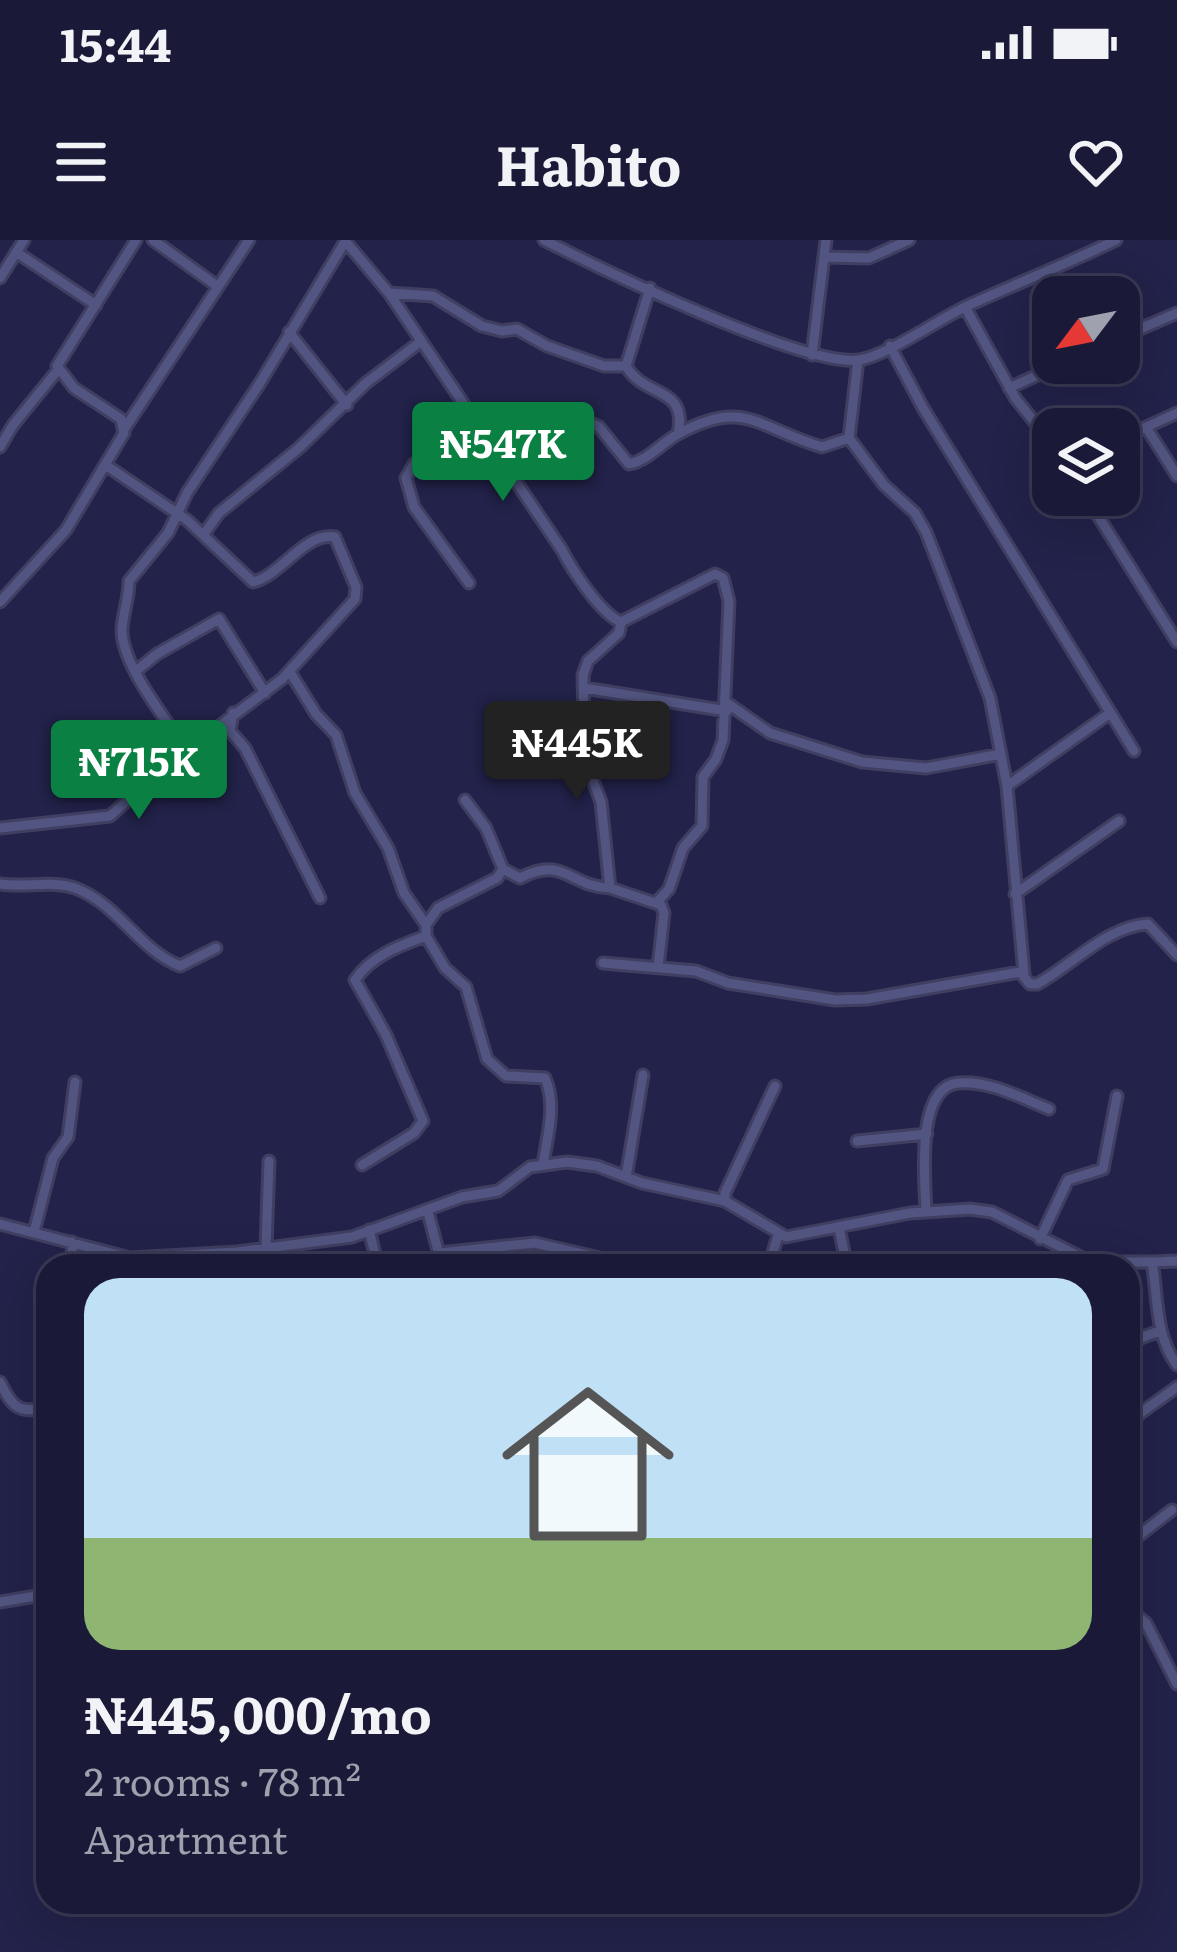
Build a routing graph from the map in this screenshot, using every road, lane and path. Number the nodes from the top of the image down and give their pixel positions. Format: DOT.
graph roads {
  1 [pos="24,240"];
  2 [pos="136,240"];
  3 [pos="153,240"];
  4 [pos="249,240"];
  5 [pos="544,240"];
  6 [pos="826,240"];
  7 [pos="909,240"];
  8 [pos="1116,240"];
  9 [pos="346,241"];
  10 [pos="16,252"];
  11 [pos="824,257"];
  12 [pos="0,278"];
  13 [pos="217,286"];
  14 [pos="650,288"];
  15 [pos="389,293"];
  16 [pos="96,305"];
  17 [pos="965,307"];
  18 [pos="1177,313"];
  19 [pos="1140,329"];
  20 [pos="289,332"];
  21 [pos="420,342"];
  22 [pos="890,346"];
  23 [pos="812,355"];
  24 [pos="858,360"];
  25 [pos="626,366"];
  26 [pos="58,371"];
  27 [pos="1032,378"];
  28 [pos="1009,388"];
  29 [pos="346,405"];
  30 [pos="1177,413"];
  31 [pos="1032,418"];
  32 [pos="471,420"];
  33 [pos="1146,427"];
  34 [pos="125,428"];
  35 [pos="1140,430"];
  36 [pos="678,434"];
  37 [pos="849,438"];
  38 [pos="0,447"];
  39 [pos="502,463"];
  40 [pos="107,466"];
  41 [pos="1177,476"];
  42 [pos="179,514"];
  43 [pos="1098,516"];
  44 [pos="204,534"];
  45 [pos="469,583"];
  46 [pos="0,602"];
  47 [pos="621,622"];
  48 [pos="1177,642"];
  49 [pos="136,671"];
  50 [pos="290,672"];
  51 [pos="584,688"];
  52 [pos="265,693"];
  53 [pos="727,707"];
  54 [pos="233,713"];
  55 [pos="1110,713"];
  56 [pos="186,750"];
  57 [pos="1134,751"];
  58 [pos="1001,754"];
  59 [pos="1007,786"];
  60 [pos="465,800"];
  61 [pos="1118,821"];
  62 [pos="0,827"];
  63 [pos="503,869"];
  64 [pos="0,884"];
  65 [pos="610,888"];
  66 [pos="1015,894"];
  67 [pos="320,898"];
  68 [pos="657,902"];
  69 [pos="426,930"];
  70 [pos="216,948"];
  71 [pos="1177,956"];
  72 [pos="603,963"];
  73 [pos="658,967"];
  74 [pos="1024,974"];
  75 [pos="644,1075"];
  76 [pos="75,1082"];
  77 [pos="775,1086"];
  78 [pos="1117,1096"];
  79 [pos="1049,1109"];
  80 [pos="926,1133"];
  81 [pos="857,1141"];
  82 [pos="269,1161"];
  83 [pos="362,1165"];
  84 [pos="543,1165"];
  85 [pos="626,1177"];
  86 [pos="725,1201"];
  87 [pos="926,1211"];
  88 [pos="428,1212"];
  89 [pos="0,1224"];
  90 [pos="839,1228"];
  91 [pos="369,1230"];
  92 [pos="34,1232"];
  93 [pos="778,1235"];
  94 [pos="1040,1239"];
  95 [pos="72,1242"];
  96 [pos="266,1247"];
  97 [pos="439,1253"];
  98 [pos="72,1254"];
  99 [pos="116,1254"];
  100 [pos="207,1254"];
  101 [pos="267,1254"];
  102 [pos="375,1254"];
  103 [pos="583,1254"];
  104 [pos="772,1254"];
  105 [pos="844,1254"];
  106 [pos="1068,1254"];
  107 [pos="1177,1261"];
  108 [pos="1152,1262"];
  109 [pos="1140,1263"];
  110 [pos="1160,1331"];
  111 [pos="1140,1338"];
  112 [pos="1177,1365"];
  113 [pos="0,1382"];
  114 [pos="1177,1388"];
  115 [pos="36,1410"];
  116 [pos="1140,1414"];
  117 [pos="1172,1510"];
  118 [pos="1140,1535"];
  119 [pos="36,1596"];
  120 [pos="0,1602"];
  121 [pos="1140,1618"];
  122 [pos="1177,1684"];
  1 -- 10 [label="street"];
  2 -- 16 [label="street"];
  3 -- 13 [label="street"];
  4 -- 13 [label="street"];
  5 -- 14 [label="street"];
  6 -- 11 [label="street"];
  7 -- 11 [label="street"];
  8 -- 17 [label="street"];
  9 -- 15 [label="street"];
  9 -- 20 [label="street"];
  10 -- 12 [label="street"];
  10 -- 16 [label="street"];
  11 -- 23 [label="street"];
  13 -- 34 [label="street"];
  14 -- 23 [label="street"];
  14 -- 25 [label="street"];
  15 -- 21 [label="street"];
  15 -- 25 [label="street"];
  16 -- 26 [label="street"];
  17 -- 22 [label="street"];
  17 -- 28 [label="street"];
  18 -- 19 [label="street"];
  20 -- 29 [label="street"];
  20 -- 42 [label="street"];
  21 -- 29 [label="street"];
  21 -- 32 [label="street"];
  22 -- 24 [label="street"];
  22 -- 55 [label="street"];
  23 -- 24 [label="street"];
  24 -- 37 [label="street"];
  25 -- 36 [label="street"];
  26 -- 34 [label="street"];
  26 -- 38 [label="street"];
  27 -- 28 [label="street"];
  28 -- 31 [label="street"];
  29 -- 44 [label="street"];
  30 -- 33 [label="street"];
  32 -- 39 [label="street"];
  32 -- 45 [label="street"];
  33 -- 35 [label="street"];
  33 -- 41 [label="street"];
  34 -- 40 [label="street"];
  36 -- 37 [label="street"];
  36 -- 39 [label="street"];
  37 -- 58 [label="street"];
  39 -- 47 [label="street"];
  40 -- 42 [label="street"];
  40 -- 46 [label="street"];
  42 -- 44 [label="street"];
  42 -- 49 [label="street"];
  43 -- 48 [label="street"];
  44 -- 50 [label="street"];
  47 -- 51 [label="street"];
  47 -- 53 [label="street"];
  49 -- 52 [label="street"];
  49 -- 56 [label="street"];
  50 -- 52 [label="street"];
  50 -- 69 [label="street"];
  51 -- 53 [label="street"];
  51 -- 65 [label="street"];
  52 -- 54 [label="street"];
  53 -- 58 [label="street"];
  53 -- 68 [label="street"];
  54 -- 56 [label="street"];
  54 -- 67 [label="street"];
  55 -- 57 [label="street"];
  55 -- 59 [label="street"];
  56 -- 62 [label="street"];
  58 -- 59 [label="street"];
  59 -- 66 [label="street"];
  60 -- 63 [label="street"];
  61 -- 66 [label="street"];
  63 -- 65 [label="street"];
  63 -- 69 [label="street"];
  64 -- 70 [label="street"];
  65 -- 68 [label="street"];
  66 -- 74 [label="street"];
  68 -- 73 [label="street"];
  69 -- 83 [label="street"];
  69 -- 84 [label="street"];
  71 -- 74 [label="street"];
  72 -- 73 [label="street"];
  73 -- 74 [label="street"];
  75 -- 85 [label="street"];
  76 -- 92 [label="street"];
  77 -- 86 [label="street"];
  78 -- 94 [label="street"];
  79 -- 80 [label="street"];
  80 -- 81 [label="street"];
  80 -- 87 [label="street"];
  82 -- 96 [label="street"];
  84 -- 85 [label="street"];
  84 -- 88 [label="street"];
  85 -- 86 [label="street"];
  86 -- 93 [label="street"];
  87 -- 90 [label="street"];
  87 -- 94 [label="street"];
  88 -- 91 [label="street"];
  88 -- 97 [label="street"];
  89 -- 92 [label="street"];
  90 -- 93 [label="street"];
  90 -- 105 [label="street"];
  91 -- 96 [label="street"];
  91 -- 102 [label="street"];
  92 -- 95 [label="street"];
  93 -- 104 [label="street"];
  94 -- 106 [label="street"];
  95 -- 98 [label="street"];
  95 -- 99 [label="street"];
  96 -- 100 [label="street"];
  96 -- 101 [label="street"];
  97 -- 103 [label="street"];
  107 -- 108 [label="street"];
  108 -- 109 [label="street"];
  108 -- 110 [label="street"];
  110 -- 111 [label="street"];
  110 -- 112 [label="street"];
  113 -- 115 [label="street"];
  114 -- 116 [label="street"];
  117 -- 118 [label="street"];
  119 -- 120 [label="street"];
  121 -- 122 [label="street"];
}
